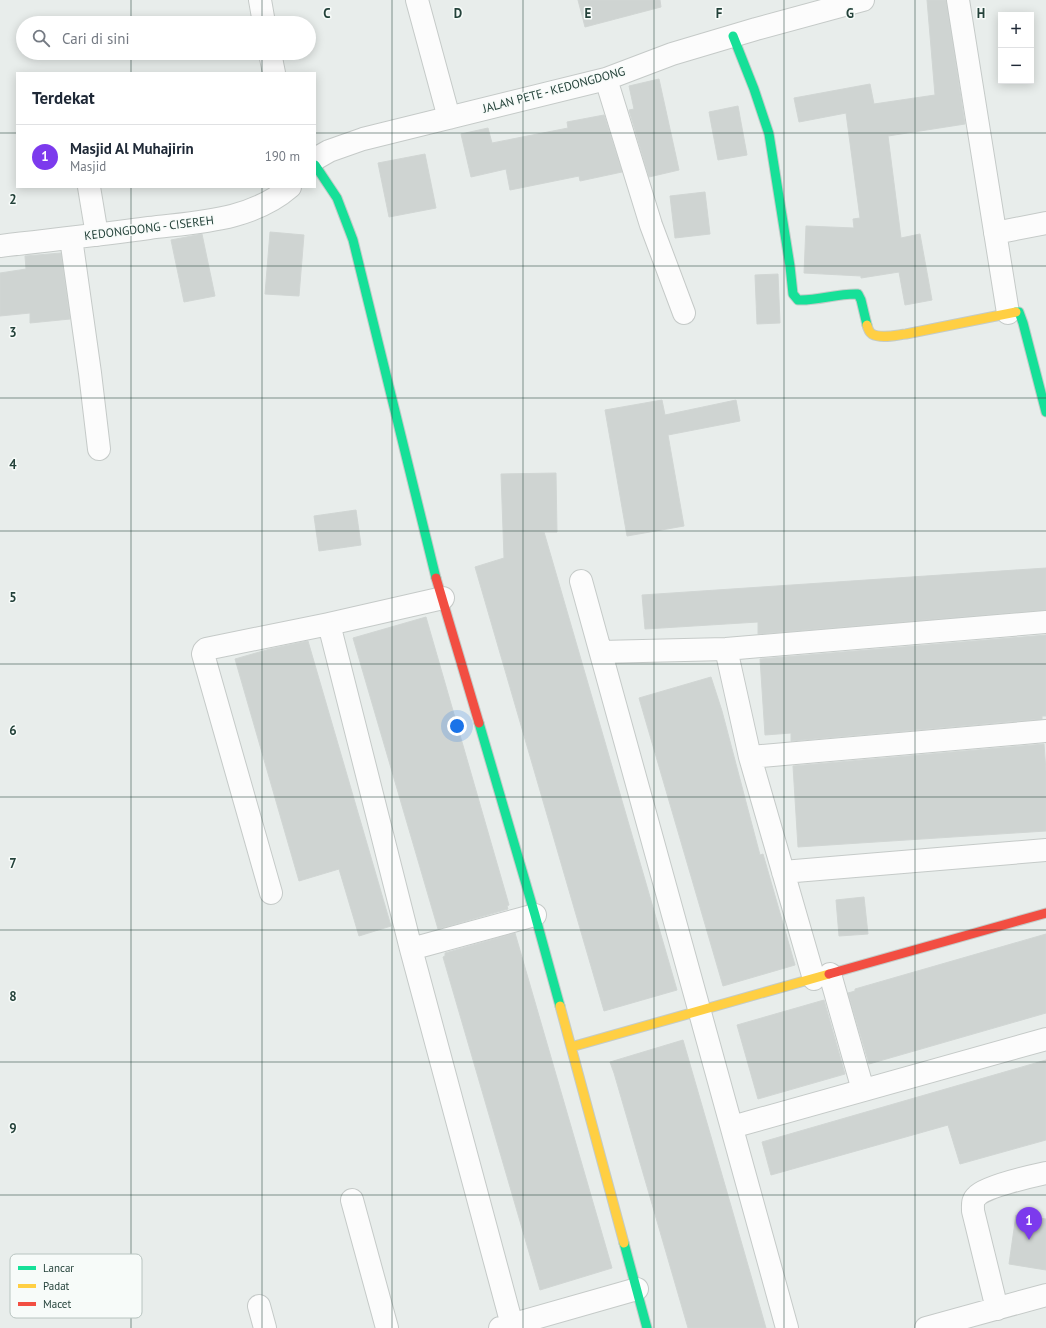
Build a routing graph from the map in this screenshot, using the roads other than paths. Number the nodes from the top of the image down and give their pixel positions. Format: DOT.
graph roads {
  1 [pos="260,0"];
  2 [pos="417,0"];
  3 [pos="862,0"];
  4 [pos="958,0"];
  5 [pos="263,16"];
  6 [pos="733,36"];
  7 [pos="271,60"];
  8 [pos="274,72"];
  9 [pos="606,79"];
  10 [pos="449,118"];
  11 [pos="316,158"];
  12 [pos="316,166"];
  13 [pos="89,188"];
  14 [pos="289,188"];
  15 [pos="1046,223"];
  16 [pos="995,232"];
  17 [pos="97,235"];
  18 [pos="71,238"];
  19 [pos="0,246"];
  20 [pos="684,313"];
  21 [pos="1008,313"];
  22 [pos="1046,412"];
  23 [pos="99,449"];
  24 [pos="581,581"];
  25 [pos="443,598"];
  26 [pos="1046,622"];
  27 [pos="329,624"];
  28 [pos="726,649"];
  29 [pos="601,652"];
  30 [pos="1046,731"];
  31 [pos="750,757"];
  32 [pos="1046,850"];
  33 [pos="783,872"];
  34 [pos="271,892"];
  35 [pos="1046,913"];
  36 [pos="535,915"];
  37 [pos="411,949"];
  38 [pos="822,976"];
  39 [pos="699,1011"];
  40 [pos="1046,1039"];
  41 [pos="571,1047"];
  42 [pos="863,1090"];
  43 [pos="732,1127"];
  44 [pos="1046,1173"];
  45 [pos="352,1200"];
  46 [pos="637,1289"];
  47 [pos="1046,1295"];
  48 [pos="259,1306"];
  49 [pos="996,1309"];
  50 [pos="506,1326"];
  51 [pos="265,1328"];
  52 [pos="387,1328"];
  53 [pos="648,1328"];
  54 [pos="787,1328"];
  55 [pos="926,1328"];
  1 -- 5 [label="street"];
  2 -- 10 [label="street"];
  3 -- 6 [label="street, JALAN PETE - KEDONGDONG"];
  4 -- 16 [label="street"];
  6 -- 9 [label="street, JALAN PETE - KEDONGDONG"];
  6 -- 21 [label="street"];
  7 -- 8 [label="street"];
  9 -- 10 [label="street, JALAN PETE - KEDONGDONG"];
  9 -- 20 [label="street"];
  10 -- 11 [label="street, JALAN PETE - KEDONGDONG"];
  12 -- 25 [label="street"];
  13 -- 17 [label="street"];
  14 -- 17 [label="street, KEDONGDONG - CISEREH"];
  15 -- 16 [label="street"];
  16 -- 21 [label="street"];
  17 -- 18 [label="street, KEDONGDONG - CISEREH"];
  18 -- 19 [label="street, KEDONGDONG - CISEREH"];
  18 -- 23 [label="street"];
  21 -- 22 [label="street"];
  24 -- 29 [label="street"];
  25 -- 27 [label="street"];
  25 -- 36 [label="street"];
  26 -- 28 [label="street"];
  27 -- 34 [label="street"];
  27 -- 37 [label="street"];
  28 -- 29 [label="street"];
  28 -- 31 [label="street"];
  29 -- 39 [label="street"];
  30 -- 31 [label="street"];
  31 -- 33 [label="street"];
  32 -- 33 [label="street"];
  33 -- 38 [label="street"];
  35 -- 38 [label="street"];
  36 -- 37 [label="street"];
  36 -- 41 [label="street"];
  37 -- 50 [label="street"];
  38 -- 39 [label="street"];
  38 -- 42 [label="street"];
  39 -- 41 [label="street"];
  39 -- 43 [label="street"];
  40 -- 42 [label="street"];
  41 -- 46 [label="street"];
  42 -- 43 [label="street"];
  43 -- 54 [label="street"];
  44 -- 49 [label="street"];
  45 -- 52 [label="street"];
  46 -- 50 [label="street"];
  46 -- 53 [label="street"];
  47 -- 49 [label="street"];
  48 -- 51 [label="street"];
  49 -- 55 [label="street"];
}
